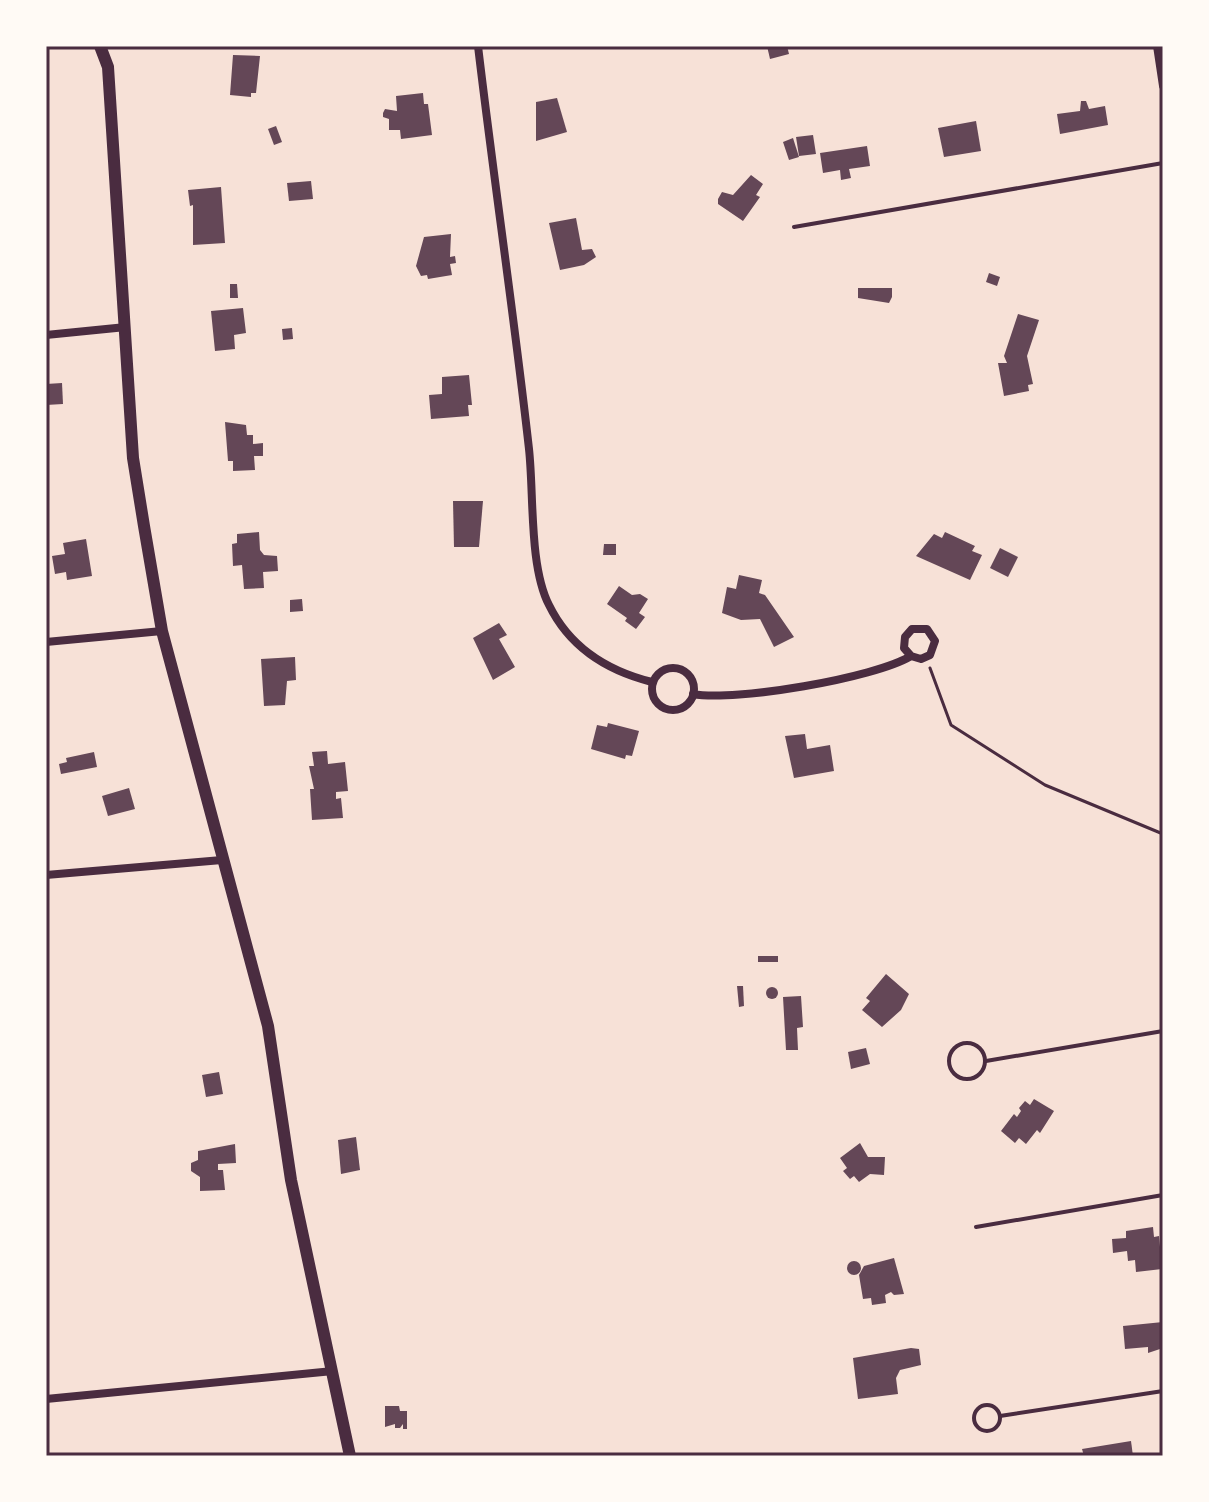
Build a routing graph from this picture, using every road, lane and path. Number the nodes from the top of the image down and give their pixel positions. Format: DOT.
graph roads {
  1 [pos="100,46"];
  2 [pos="478,46"];
  3 [pos="1157,46"];
  4 [pos="1163,86"];
  5 [pos="1163,163"];
  6 [pos="794,227"];
  7 [pos="127,327"];
  8 [pos="46,335"];
  9 [pos="162,631"];
  10 [pos="46,642"];
  11 [pos="911,656"];
  12 [pos="926,657"];
  13 [pos="652,682"];
  14 [pos="693,694"];
  15 [pos="1163,834"];
  16 [pos="222,860"];
  17 [pos="46,875"];
  18 [pos="1163,1031"];
  19 [pos="986,1061"];
  20 [pos="1163,1195"];
  21 [pos="976,1227"];
  22 [pos="333,1371"];
  23 [pos="1163,1391"];
  24 [pos="46,1399"];
  25 [pos="1000,1416"];
  26 [pos="350,1456"];
  1 -- 7 [label="main road"];
  2 -- 13 [label="street"];
  3 -- 4 [label="street"];
  5 -- 6 [label="lane"];
  7 -- 8 [label="street"];
  7 -- 9 [label="main road"];
  9 -- 10 [label="street"];
  9 -- 16 [label="main road"];
  11 -- 12 [label="street"];
  11 -- 12 [label="street"];
  11 -- 14 [label="street"];
  12 -- 15 [label="path"];
  13 -- 14 [label="street"];
  13 -- 14 [label="street"];
  16 -- 17 [label="street"];
  16 -- 22 [label="main road"];
  18 -- 19 [label="lane"];
  19 -- 19 [label="lane"];
  20 -- 21 [label="lane"];
  22 -- 24 [label="street"];
  22 -- 26 [label="main road"];
  23 -- 25 [label="lane"];
  25 -- 25 [label="lane"];
}
